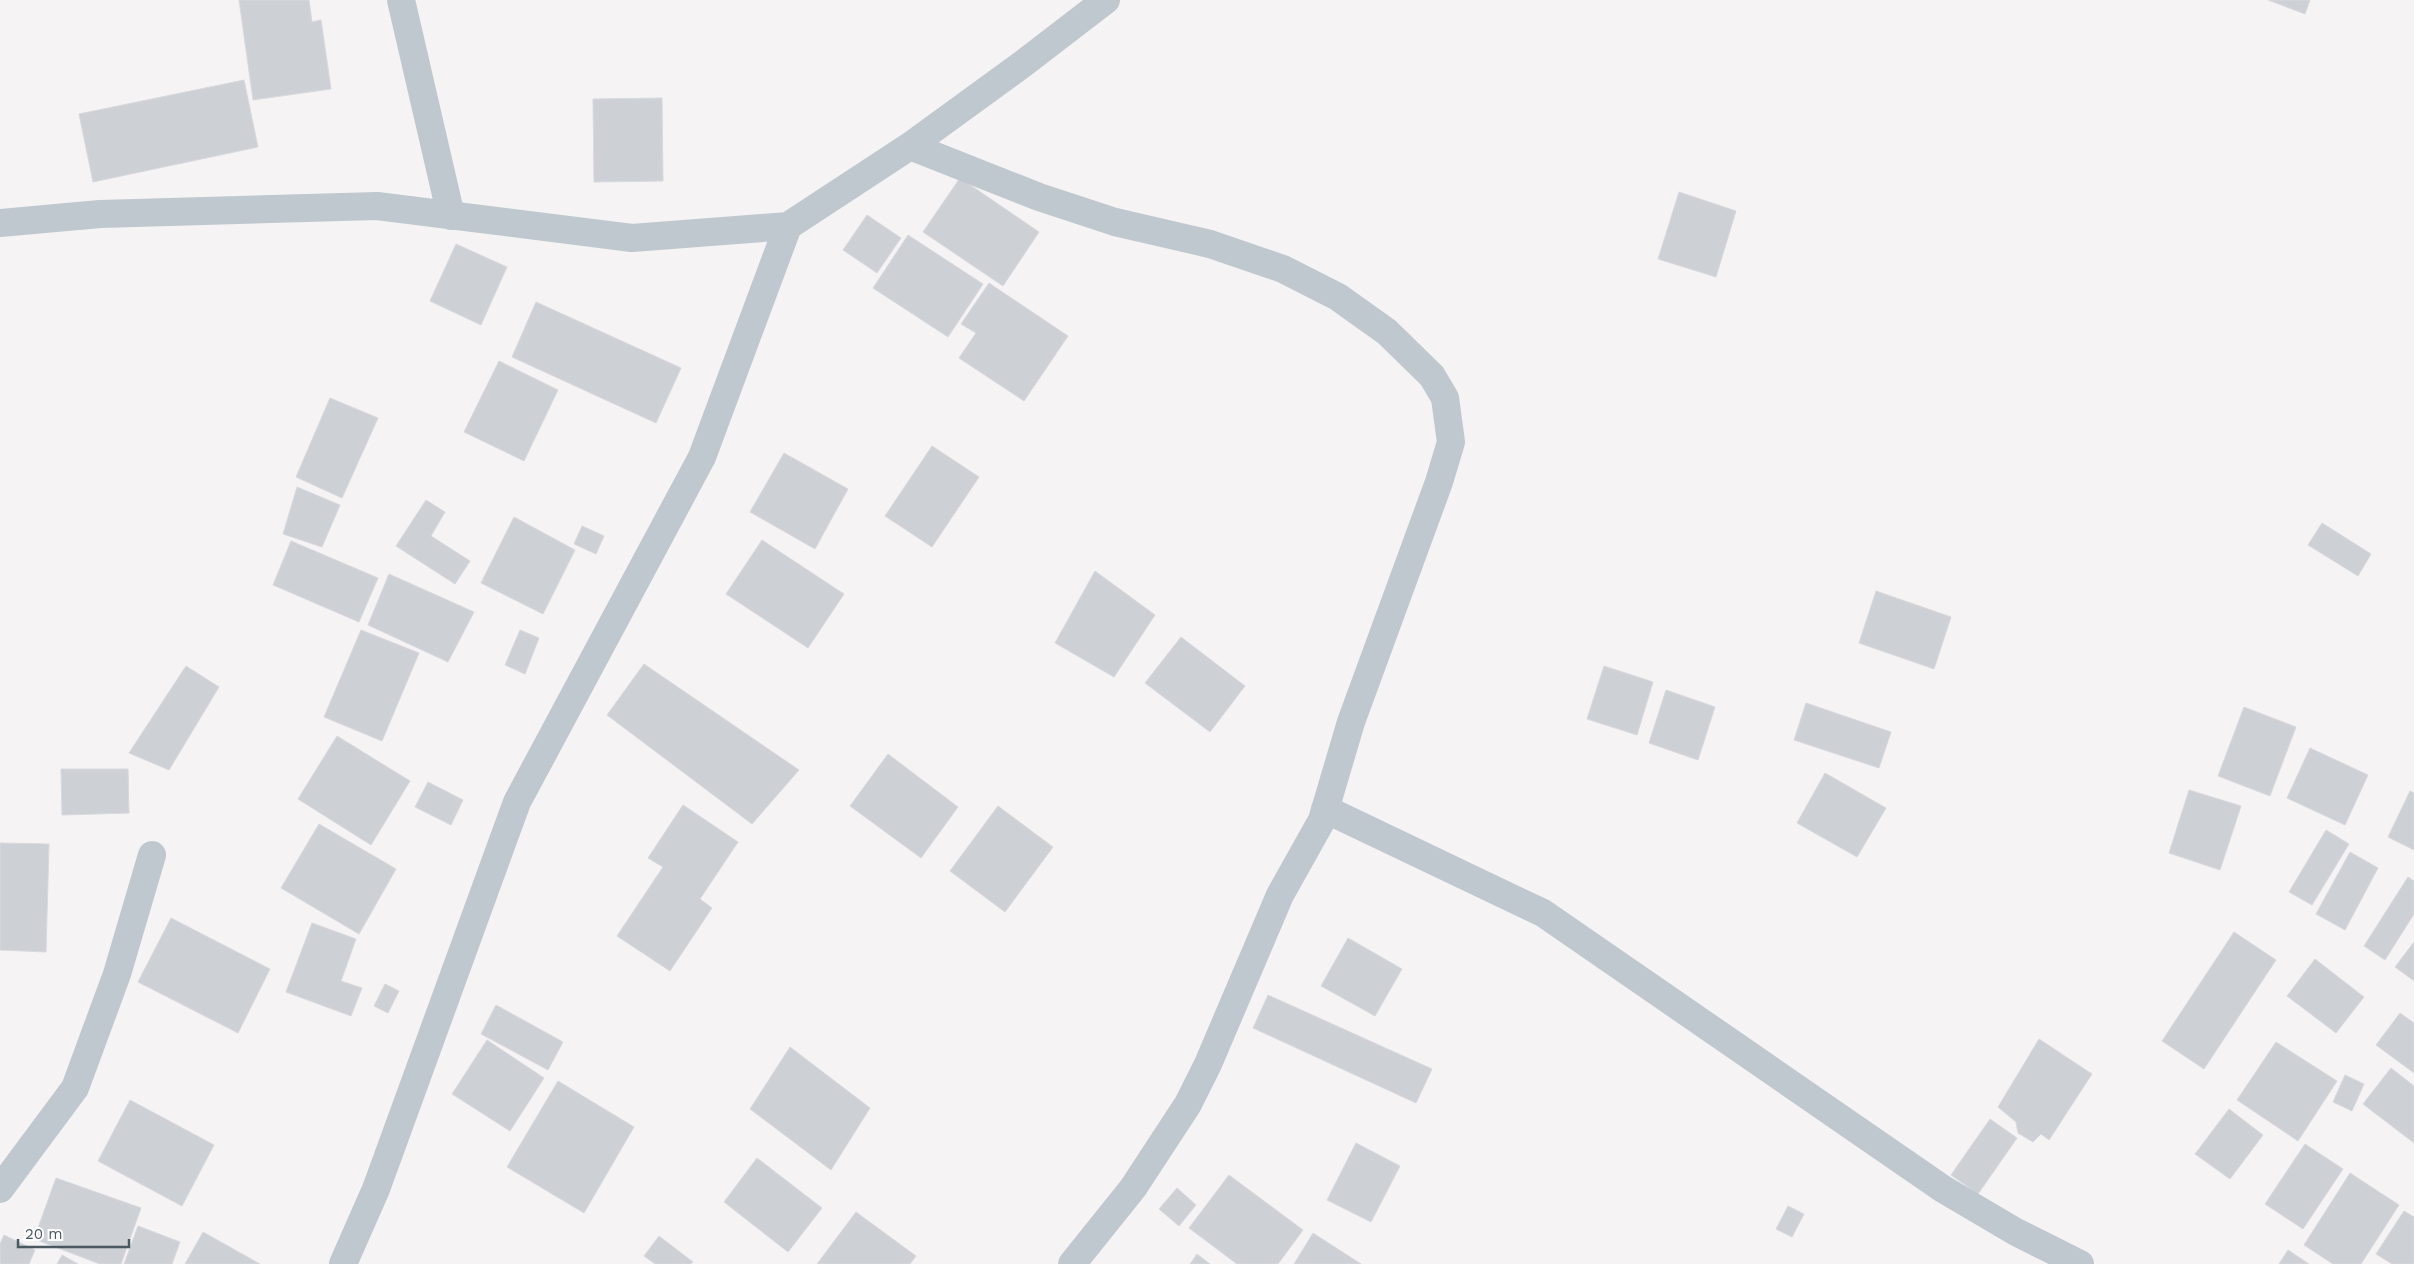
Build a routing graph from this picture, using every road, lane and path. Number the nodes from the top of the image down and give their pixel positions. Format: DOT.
graph roads {
  1 [pos="400,0"];
  2 [pos="1106,0"];
  3 [pos="910,146"];
  4 [pos="451,216"];
  5 [pos="0,223"];
  6 [pos="788,226"];
  7 [pos="1325,809"];
  8 [pos="152,855"];
  9 [pos="0,1189"];
  10 [pos="343,1264"];
  11 [pos="1072,1264"];
  12 [pos="2080,1264"];
  1 -- 4 [label="street"];
  2 -- 3 [label="street"];
  3 -- 6 [label="street"];
  3 -- 7 [label="street"];
  4 -- 5 [label="street"];
  4 -- 6 [label="street"];
  6 -- 10 [label="street"];
  7 -- 11 [label="street"];
  7 -- 12 [label="street"];
  8 -- 9 [label="street"];
}
